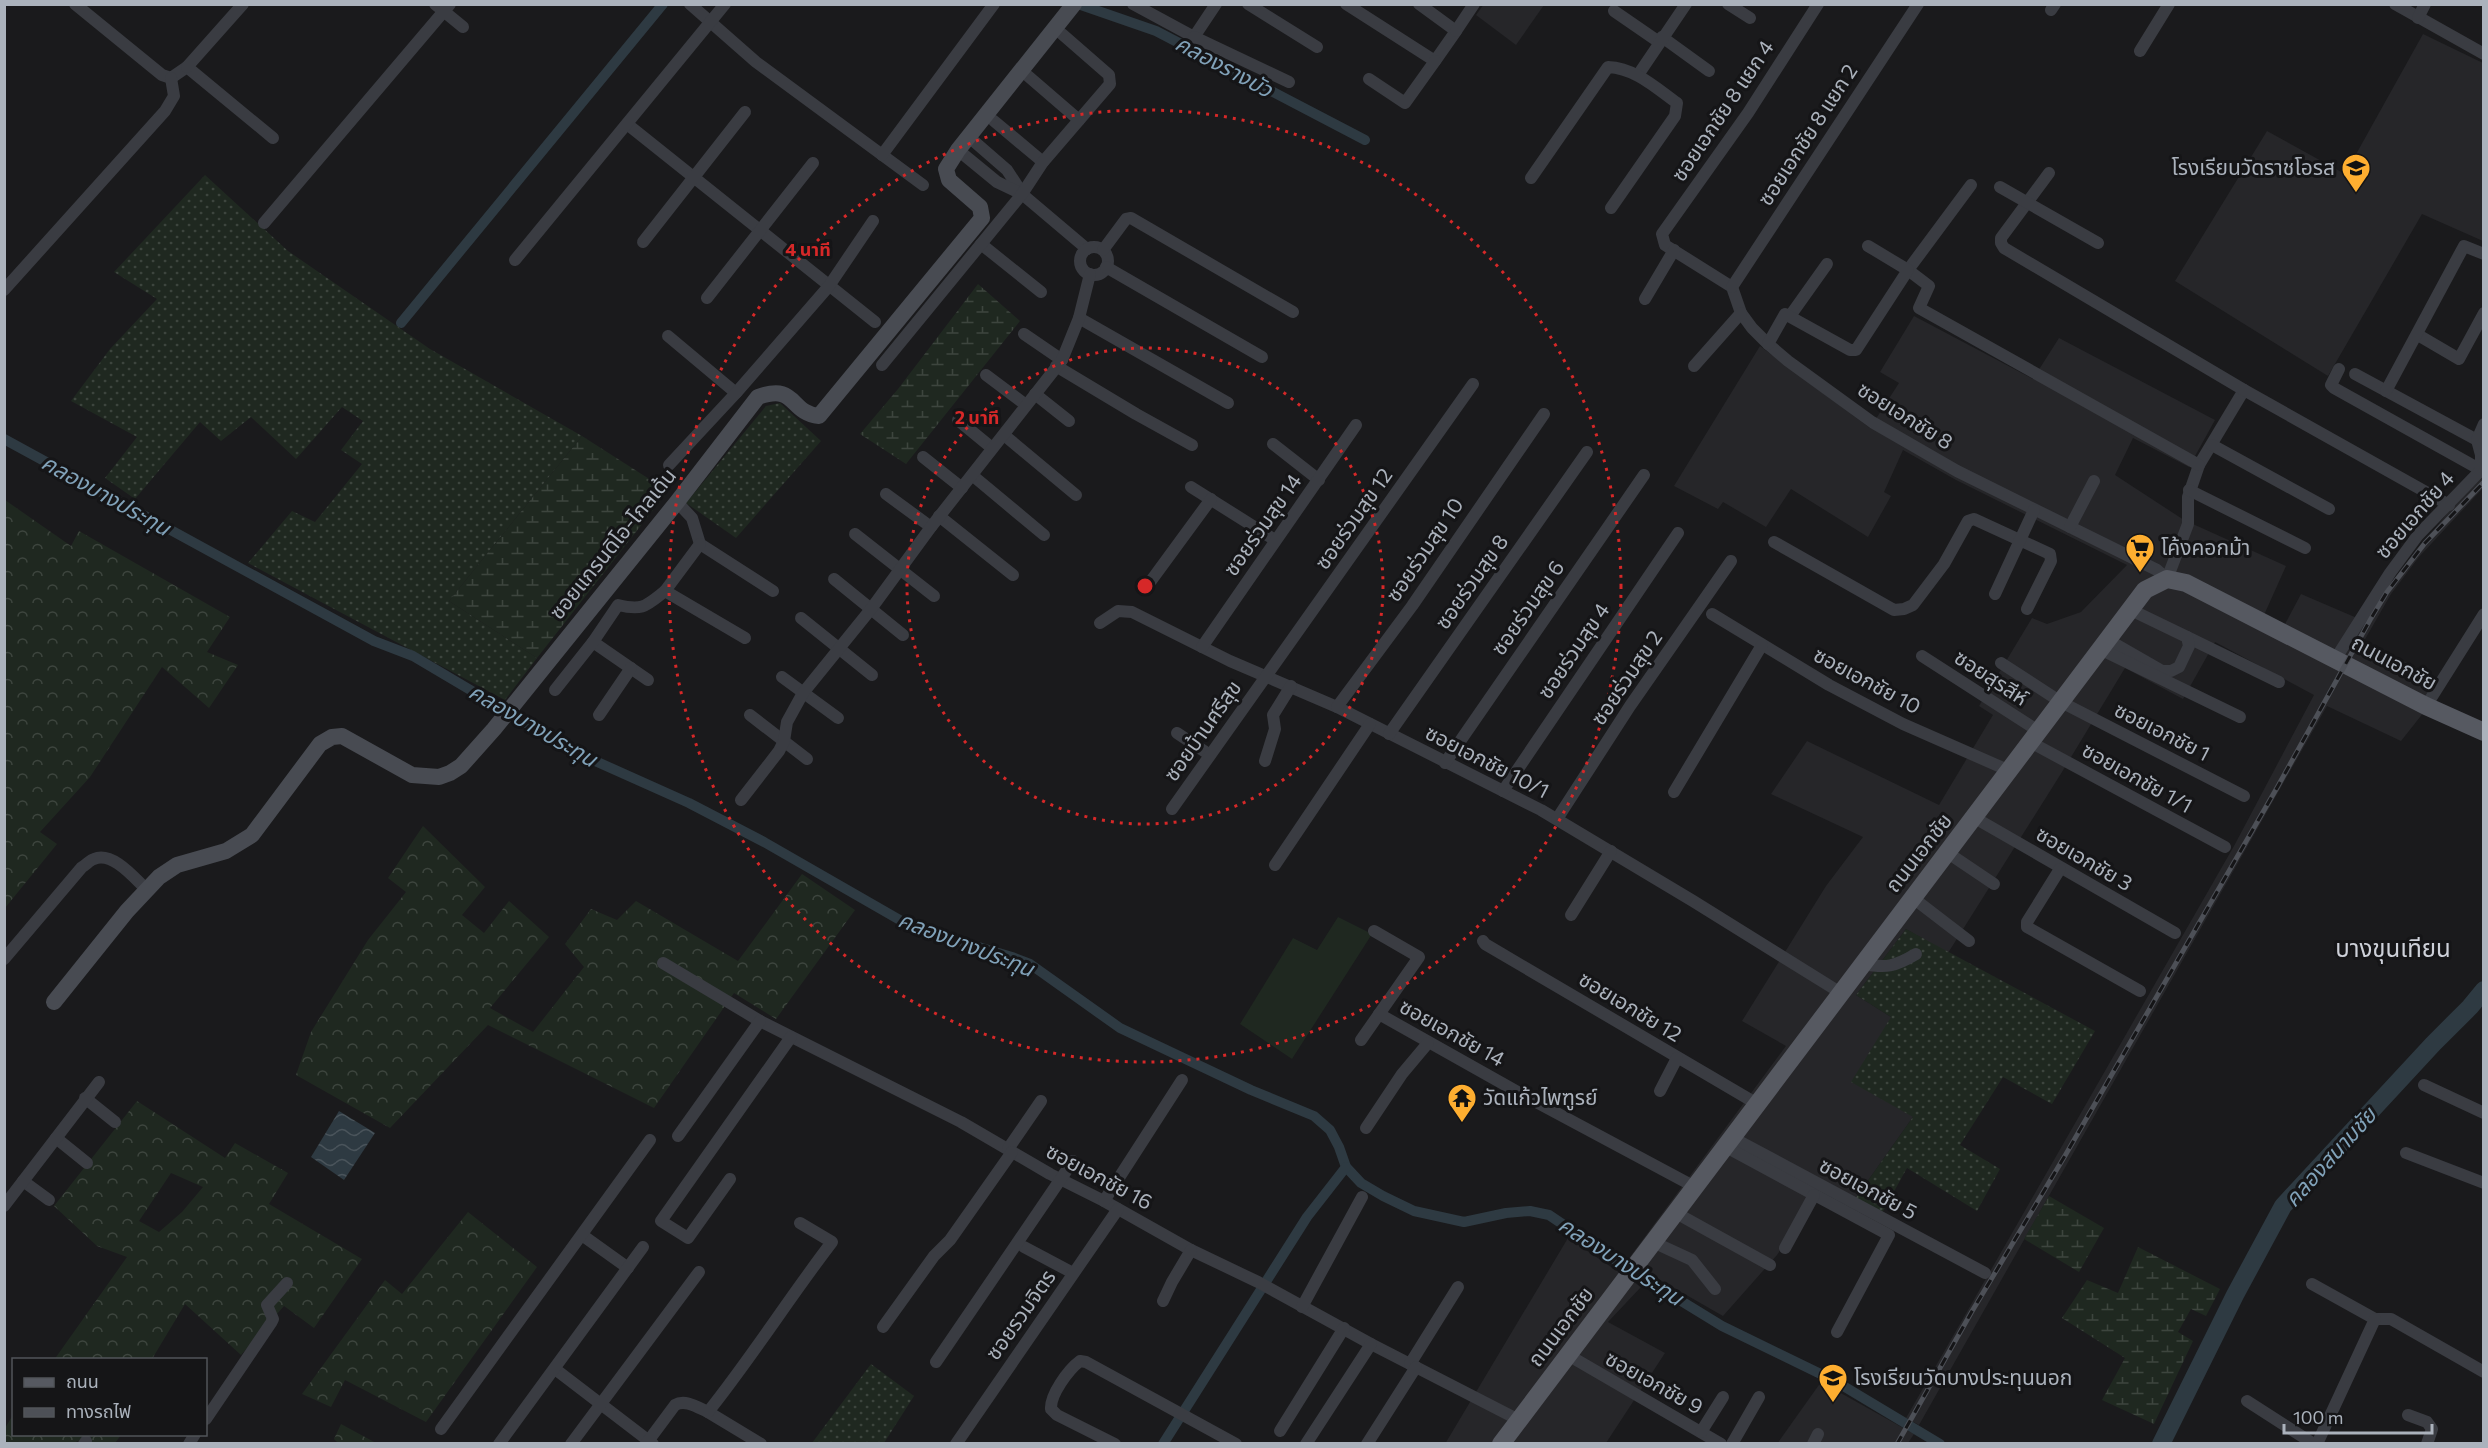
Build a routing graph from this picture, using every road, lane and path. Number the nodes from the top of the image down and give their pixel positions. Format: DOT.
graph roads {
  1 [pos="75,4"];
  2 [pos="243,4"];
  3 [pos="690,4"];
  4 [pos="725,4"];
  5 [pos="994,4"];
  6 [pos="1133,4"];
  7 [pos="1216,4"];
  8 [pos="1248,4"];
  9 [pos="1346,4"];
  10 [pos="1419,4"];
  11 [pos="1474,4"];
  12 [pos="1686,4"];
  13 [pos="1728,4"];
  14 [pos="1818,4"];
  15 [pos="1918,4"];
  16 [pos="2169,4"];
  17 [pos="2395,4"];
  18 [pos="2425,4"];
  19 [pos="443,7"];
  20 [pos="1072,8"];
  21 [pos="1614,11"];
  22 [pos="1750,18"];
  23 [pos="2418,18"];
  24 [pos="711,22"];
  25 [pos="463,27"];
  26 [pos="1456,31"];
  27 [pos="1062,34"];
  28 [pos="1194,37"];
  29 [pos="1661,40"];
  30 [pos="1317,47"];
  31 [pos="2140,51"];
  32 [pos="2484,54"];
  33 [pos="1435,61"];
  34 [pos="187,67"];
  35 [pos="1709,72"];
  36 [pos="1638,75"];
  37 [pos="1028,76"];
  38 [pos="171,78"];
  39 [pos="1369,79"];
  40 [pos="1289,82"];
  41 [pos="745,112"];
  42 [pos="1079,120"];
  43 [pos="994,121"];
  44 [pos="627,124"];
  45 [pos="273,138"];
  46 [pos="964,144"];
  47 [pos="882,155"];
  48 [pos="1043,162"];
  49 [pos="813,163"];
  50 [pos="2049,173"];
  51 [pos="693,176"];
  52 [pos="1531,178"];
  53 [pos="922,185"];
  54 [pos="1971,185"];
  55 [pos="2000,187"];
  56 [pos="1022,194"];
  57 [pos="2029,204"];
  58 [pos="1611,208"];
  59 [pos="873,221"];
  60 [pos="264,223"];
  61 [pos="760,230"];
  62 [pos="643,242"];
  63 [pos="2098,243"];
  64 [pos="981,244"];
  65 [pos="1868,246"];
  66 [pos="1087,249"];
  67 [pos="1103,250"];
  68 [pos="1674,250"];
  69 [pos="2484,254"];
  70 [pos="515,260"];
  71 [pos="1827,264"];
  72 [pos="1106,267"];
  73 [pos="1908,270"];
  74 [pos="1090,274"];
  75 [pos="829,286"];
  76 [pos="1731,286"];
  77 [pos="4,290"];
  78 [pos="1041,292"];
  79 [pos="707,298"];
  80 [pos="1645,299"];
  81 [pos="1293,312"];
  82 [pos="1741,313"];
  83 [pos="2484,313"];
  84 [pos="1790,316"];
  85 [pos="1079,318"];
  86 [pos="875,322"];
  87 [pos="1024,334"];
  88 [pos="2418,335"];
  89 [pos="668,336"];
  90 [pos="1768,344"];
  91 [pos="1262,357"];
  92 [pos="1059,363"];
  93 [pos="882,364"];
  94 [pos="1694,366"];
  95 [pos="2339,369"];
  96 [pos="2355,374"];
  97 [pos="986,375"];
  98 [pos="1473,384"];
  99 [pos="2244,390"];
  100 [pos="2386,391"];
  101 [pos="736,393"];
  102 [pos="1035,394"];
  103 [pos="1228,403"];
  104 [pos="1026,405"];
  105 [pos="1544,414"];
  106 [pos="958,420"];
  107 [pos="1069,421"];
  108 [pos="1356,424"];
  109 [pos="2484,424"];
  110 [pos="1004,435"];
  111 [pos="2476,440"];
  112 [pos="1274,444"];
  113 [pos="1192,445"];
  114 [pos="2212,445"];
  115 [pos="992,448"];
  116 [pos="1587,452"];
  117 [pos="923,457"];
  118 [pos="669,465"];
  119 [pos="2199,465"];
  120 [pos="2481,470"];
  121 [pos="972,475"];
  122 [pos="1644,475"];
  123 [pos="1319,480"];
  124 [pos="2094,481"];
  125 [pos="1191,487"];
  126 [pos="962,488"];
  127 [pos="2189,490"];
  128 [pos="886,494"];
  129 [pos="1076,495"];
  130 [pos="1211,499"];
  131 [pos="677,502"];
  132 [pos="2449,505"];
  133 [pos="2329,509"];
  134 [pos="2034,510"];
  135 [pos="939,516"];
  136 [pos="931,527"];
  137 [pos="2070,527"];
  138 [pos="1678,533"];
  139 [pos="855,534"];
  140 [pos="1044,535"];
  141 [pos="2020,539"];
  142 [pos="1275,540"];
  143 [pos="1774,542"];
  144 [pos="700,544"];
  145 [pos="2305,548"];
  146 [pos="1731,561"];
  147 [pos="900,569"];
  148 [pos="1013,575"];
  149 [pos="834,579"];
  150 [pos="2167,579"];
  151 [pos="1144,589"];
  152 [pos="665,591"];
  153 [pos="773,591"];
  154 [pos="1995,594"];
  155 [pos="934,596"];
  156 [pos="871,609"];
  157 [pos="2028,609"];
  158 [pos="2129,609"];
  159 [pos="1712,614"];
  160 [pos="2483,616"];
  161 [pos="801,618"];
  162 [pos="1100,623"];
  163 [pos="903,635"];
  164 [pos="2187,637"];
  165 [pos="745,638"];
  166 [pos="593,642"];
  167 [pos="2104,644"];
  168 [pos="1762,645"];
  169 [pos="1202,647"];
  170 [pos="839,648"];
  171 [pos="1922,656"];
  172 [pos="2336,658"];
  173 [pos="2001,663"];
  174 [pos="631,668"];
  175 [pos="872,675"];
  176 [pos="1266,675"];
  177 [pos="782,677"];
  178 [pos="648,680"];
  179 [pos="2279,682"];
  180 [pos="1291,686"];
  181 [pos="555,690"];
  182 [pos="803,693"];
  183 [pos="2061,702"];
  184 [pos="2426,706"];
  185 [pos="1337,707"];
  186 [pos="599,715"];
  187 [pos="750,715"];
  188 [pos="2240,717"];
  189 [pos="838,718"];
  190 [pos="1370,724"];
  191 [pos="2484,732"];
  192 [pos="1177,733"];
  193 [pos="1389,734"];
  194 [pos="2036,737"];
  195 [pos="784,741"];
  196 [pos="1210,754"];
  197 [pos="807,759"];
  198 [pos="1265,761"];
  199 [pos="1445,763"];
  200 [pos="2010,771"];
  201 [pos="1503,791"];
  202 [pos="1674,792"];
  203 [pos="2244,796"];
  204 [pos="741,800"];
  205 [pos="1172,809"];
  206 [pos="1975,818"];
  207 [pos="1557,819"];
  208 [pos="2225,848"];
  209 [pos="1611,851"];
  210 [pos="1948,853"];
  211 [pos="1275,865"];
  212 [pos="2060,869"];
  213 [pos="1994,884"];
  214 [pos="147,890"];
  215 [pos="1913,898"];
  216 [pos="1571,915"];
  217 [pos="1374,931"];
  218 [pos="2175,933"];
  219 [pos="1483,941"];
  220 [pos="1969,941"];
  221 [pos="1916,954"];
  222 [pos="4,959"];
  223 [pos="663,963"];
  224 [pos="1862,964"];
  225 [pos="2140,991"];
  226 [pos="1840,993"];
  227 [pos="54,1002"];
  228 [pos="1379,1014"];
  229 [pos="760,1021"];
  230 [pos="791,1036"];
  231 [pos="1361,1040"];
  232 [pos="1428,1043"];
  233 [pos="1677,1058"];
  234 [pos="1182,1080"];
  235 [pos="99,1082"];
  236 [pos="2424,1085"];
  237 [pos="1660,1091"];
  238 [pos="85,1098"];
  239 [pos="1041,1101"];
  240 [pos="1759,1105"];
  241 [pos="2484,1113"];
  242 [pos="115,1122"];
  243 [pos="1366,1128"];
  244 [pos="678,1136"];
  245 [pos="56,1138"];
  246 [pos="650,1140"];
  247 [pos="1730,1143"];
  248 [pos="1010,1150"];
  249 [pos="2406,1153"];
  250 [pos="1073,1161"];
  251 [pos="87,1163"];
  252 [pos="730,1179"];
  253 [pos="1059,1179"];
  254 [pos="23,1181"];
  255 [pos="2484,1183"];
  256 [pos="1695,1188"];
  257 [pos="1814,1195"];
  258 [pos="1362,1197"];
  259 [pos="49,1200"];
  260 [pos="1104,1201"];
  261 [pos="4,1206"];
  262 [pos="1118,1209"];
  263 [pos="1676,1213"];
  264 [pos="800,1223"];
  265 [pos="582,1235"];
  266 [pos="643,1247"];
  267 [pos="1024,1247"];
  268 [pos="1785,1248"];
  269 [pos="1648,1249"];
  270 [pos="1191,1250"];
  271 [pos="1770,1265"];
  272 [pos="628,1268"];
  273 [pos="699,1272"];
  274 [pos="1073,1273"];
  275 [pos="1984,1273"];
  276 [pos="287,1283"];
  277 [pos="2312,1284"];
  278 [pos="1458,1287"];
  279 [pos="1715,1289"];
  280 [pos="1163,1301"];
  281 [pos="1302,1307"];
  282 [pos="2375,1318"];
  283 [pos="884,1327"];
  284 [pos="1344,1328"];
  285 [pos="1837,1332"];
  286 [pos="1371,1344"];
  287 [pos="1569,1355"];
  288 [pos="936,1362"];
  289 [pos="1413,1365"];
  290 [pos="555,1369"];
  291 [pos="2484,1372"];
  292 [pos="1724,1397"];
  293 [pos="1759,1397"];
  294 [pos="2247,1401"];
  295 [pos="600,1404"];
  296 [pos="708,1412"];
  297 [pos="2408,1415"];
  298 [pos="207,1418"];
  299 [pos="1519,1420"];
  300 [pos="441,1429"];
  301 [pos="1280,1431"];
  302 [pos="1701,1432"];
  303 [pos="649,1442"];
  304 [pos="499,1443"];
  305 [pos="571,1443"];
  306 [pos="761,1443"];
  307 [pos="956,1443"];
  308 [pos="1115,1443"];
  309 [pos="1236,1443"];
  310 [pos="1306,1443"];
  311 [pos="1367,1443"];
  312 [pos="1501,1443"];
  313 [pos="1721,1443"];
  314 [pos="1732,1443"];
  315 [pos="2316,1443"];
  316 [pos="2427,1443"];
  1 -- 38 [label="street"];
  2 -- 34 [label="street"];
  3 -- 24 [label="street"];
  4 -- 24 [label="street"];
  5 -- 47 [label="street"];
  6 -- 28 [label="street"];
  7 -- 28 [label="street"];
  8 -- 30 [label="street"];
  9 -- 33 [label="street"];
  10 -- 26 [label="street"];
  11 -- 26 [label="street"];
  12 -- 29 [label="street"];
  13 -- 22 [label="street"];
  14 -- 68 [label="street, ซอยเอกชัย 8 แยก 4"];
  15 -- 76 [label="street, ซอยเอกชัย 8 แยก 2"];
  16 -- 31 [label="street"];
  17 -- 23 [label="street"];
  18 -- 23 [label="street"];
  19 -- 25 [label="street"];
  19 -- 60 [label="street"];
  20 -- 46 [label="street, ซอยแกรนดิโอ-โกลเด้น"];
  21 -- 29 [label="street"];
  23 -- 32 [label="street"];
  24 -- 44 [label="street"];
  24 -- 47 [label="street"];
  26 -- 33 [label="street"];
  27 -- 42 [label="street"];
  28 -- 40 [label="street"];
  29 -- 35 [label="street"];
  29 -- 36 [label="street"];
  33 -- 39 [label="street"];
  34 -- 38 [label="street"];
  34 -- 45 [label="street"];
  36 -- 52 [label="street"];
  36 -- 58 [label="street"];
  37 -- 42 [label="street"];
  38 -- 77 [label="street"];
  41 -- 51 [label="street"];
  42 -- 48 [label="street"];
  43 -- 48 [label="street"];
  44 -- 51 [label="street"];
  44 -- 70 [label="street"];
  46 -- 56 [label="street"];
  46 -- 131 [label="street, ซอยแกรนดิโอ-โกลเด้น"];
  47 -- 53 [label="street"];
  48 -- 56 [label="street"];
  49 -- 61 [label="street"];
  50 -- 57 [label="street"];
  51 -- 61 [label="street"];
  51 -- 62 [label="street"];
  54 -- 73 [label="street"];
  55 -- 57 [label="street"];
  56 -- 64 [label="street"];
  56 -- 66 [label="street"];
  57 -- 63 [label="street"];
  57 -- 99 [label="street"];
  59 -- 75 [label="street"];
  61 -- 75 [label="street"];
  61 -- 79 [label="street"];
  64 -- 78 [label="street"];
  64 -- 93 [label="street"];
  65 -- 73 [label="street"];
  66 -- 67 [label="street"];
  66 -- 74 [label="street"];
  67 -- 72 [label="street"];
  67 -- 81 [label="street"];
  68 -- 76 [label="street"];
  68 -- 80 [label="street"];
  69 -- 88 [label="street"];
  71 -- 84 [label="street"];
  72 -- 74 [label="street"];
  72 -- 91 [label="street"];
  73 -- 84 [label="street"];
  73 -- 119 [label="street"];
  74 -- 85 [label="street"];
  75 -- 86 [label="street"];
  75 -- 101 [label="street"];
  76 -- 82 [label="street, ซอยเอกชัย 8"];
  82 -- 90 [label="street, ซอยเอกชัย 8"];
  82 -- 94 [label="street"];
  83 -- 88 [label="street"];
  84 -- 90 [label="street"];
  85 -- 92 [label="street"];
  85 -- 103 [label="street"];
  87 -- 92 [label="street"];
  88 -- 100 [label="street"];
  89 -- 101 [label="street"];
  90 -- 134 [label="street, ซอยเอกชัย 8"];
  92 -- 102 [label="street"];
  92 -- 113 [label="street"];
  95 -- 120 [label="street"];
  96 -- 100 [label="street"];
  97 -- 104 [label="street"];
  98 -- 176 [label="street, ซอยร่วมสุข 12"];
  99 -- 114 [label="street"];
  99 -- 132 [label="street"];
  100 -- 111 [label="street"];
  101 -- 118 [label="street"];
  102 -- 104 [label="street"];
  102 -- 107 [label="street"];
  104 -- 110 [label="street"];
  105 -- 185 [label="street, ซอยร่วมสุข 10"];
  106 -- 115 [label="street"];
  108 -- 123 [label="street, ซอยร่วมสุข 14"];
  109 -- 111 [label="street"];
  110 -- 115 [label="street"];
  110 -- 129 [label="street"];
  111 -- 120 [label="street, ซอยเอกชัย 4"];
  112 -- 123 [label="street"];
  114 -- 119 [label="street"];
  114 -- 133 [label="street"];
  115 -- 121 [label="street"];
  116 -- 193 [label="street, ซอยร่วมสุข 8"];
  117 -- 126 [label="street"];
  119 -- 127 [label="street"];
  120 -- 132 [label="street, ซอยเอกชัย 4"];
  121 -- 126 [label="street"];
  121 -- 140 [label="street"];
  122 -- 199 [label="street, ซอยร่วมสุข 6"];
  123 -- 142 [label="street, ซอยร่วมสุข 14"];
  124 -- 137 [label="street"];
  125 -- 130 [label="street"];
  126 -- 135 [label="street"];
  127 -- 145 [label="street"];
  127 -- 150 [label="street"];
  128 -- 136 [label="street"];
  130 -- 142 [label="street"];
  130 -- 151 [label="street"];
  131 -- 144 [label="street"];
  131 -- 214 [label="street, ซอยแกรนดิโอ-โกลเด้น"];
  132 -- 172 [label="street, ซอยเอกชัย 4"];
  134 -- 137 [label="street, ซอยเอกชัย 8"];
  134 -- 141 [label="street"];
  135 -- 136 [label="street"];
  135 -- 148 [label="street"];
  136 -- 147 [label="street"];
  137 -- 150 [label="street, ซอยเอกชัย 8"];
  138 -- 201 [label="street, ซอยร่วมสุข 4"];
  139 -- 147 [label="street"];
  141 -- 143 [label="street"];
  141 -- 154 [label="street"];
  141 -- 157 [label="street"];
  142 -- 169 [label="street, ซอยร่วมสุข 14"];
  144 -- 152 [label="street"];
  144 -- 153 [label="street"];
  146 -- 207 [label="street, ซอยร่วมสุข 2"];
  147 -- 155 [label="street"];
  147 -- 156 [label="street"];
  149 -- 156 [label="street"];
  150 -- 158 [label="main road, ถนนเอกชัย"];
  150 -- 172 [label="main road, ถนนเอกชัย"];
  152 -- 165 [label="street"];
  152 -- 166 [label="street"];
  156 -- 163 [label="street"];
  156 -- 170 [label="street"];
  158 -- 164 [label="street"];
  158 -- 167 [label="main road, ถนนเอกชัย"];
  159 -- 168 [label="street, ซอยเอกชัย 10"];
  160 -- 184 [label="street"];
  161 -- 170 [label="street"];
  162 -- 169 [label="street, ซอยเอกชัย 10/1"];
  164 -- 167 [label="street"];
  164 -- 179 [label="street"];
  166 -- 174 [label="street"];
  166 -- 181 [label="street"];
  167 -- 183 [label="main road, ถนนเอกชัย"];
  167 -- 188 [label="street"];
  168 -- 200 [label="street, ซอยเอกชัย 10"];
  168 -- 202 [label="street"];
  169 -- 176 [label="street, ซอยเอกชัย 10/1"];
  170 -- 175 [label="street"];
  170 -- 182 [label="street"];
  171 -- 194 [label="street, ซอยสุรสีห์"];
  172 -- 184 [label="main road, ถนนเอกชัย"];
  173 -- 183 [label="street, ซอยเอกชัย 1"];
  174 -- 178 [label="street"];
  174 -- 186 [label="street"];
  176 -- 180 [label="street, ซอยเอกชัย 10/1"];
  176 -- 196 [label="street, ซอยบ้านศรีสุข"];
  177 -- 182 [label="street"];
  180 -- 185 [label="street, ซอยเอกชัย 10/1"];
  180 -- 198 [label="street"];
  182 -- 189 [label="street"];
  182 -- 195 [label="street"];
  183 -- 194 [label="main road, ถนนเอกชัย"];
  183 -- 203 [label="street, ซอยเอกชัย 1"];
  184 -- 191 [label="main road, ถนนเอกชัย"];
  185 -- 190 [label="street, ซอยเอกชัย 10/1"];
  187 -- 195 [label="street"];
  190 -- 193 [label="street, ซอยเอกชัย 10/1"];
  190 -- 211 [label="street"];
  192 -- 196 [label="street"];
  193 -- 199 [label="street, ซอยเอกชัย 10/1"];
  194 -- 200 [label="main road, ถนนเอกชัย"];
  194 -- 208 [label="street, ซอยเอกชัย 1/1"];
  195 -- 197 [label="street"];
  195 -- 204 [label="street"];
  196 -- 205 [label="street, ซอยบ้านศรีสุข"];
  199 -- 201 [label="street, ซอยเอกชัย 10/1"];
  200 -- 206 [label="main road, ถนนเอกชัย"];
  201 -- 207 [label="street, ซอยเอกชัย 10/1"];
  206 -- 210 [label="main road, ถนนเอกชัย"];
  206 -- 212 [label="street, ซอยเอกชัย 3"];
  207 -- 209 [label="street, ซอยเอกชัย 10/1"];
  209 -- 216 [label="street"];
  209 -- 226 [label="street, ซอยเอกชัย 10/1"];
  210 -- 213 [label="street"];
  210 -- 215 [label="main road, ถนนเอกชัย"];
  212 -- 218 [label="street, ซอยเอกชัย 3"];
  212 -- 225 [label="street"];
  214 -- 222 [label="street"];
  214 -- 227 [label="street, ซอยแกรนดิโอ-โกลเด้น"];
  215 -- 220 [label="street"];
  215 -- 224 [label="main road, ถนนเอกชัย"];
  217 -- 228 [label="street"];
  219 -- 233 [label="street, ซอยเอกชัย 12"];
  221 -- 224 [label="street"];
  223 -- 229 [label="street, ซอยเอกชัย 16"];
  224 -- 226 [label="main road, ถนนเอกชัย"];
  226 -- 240 [label="main road, ถนนเอกชัย"];
  228 -- 231 [label="street"];
  228 -- 232 [label="street, ซอยเอกชัย 14"];
  229 -- 230 [label="street, ซอยเอกชัย 16"];
  229 -- 244 [label="street"];
  230 -- 248 [label="street, ซอยเอกชัย 16"];
  230 -- 252 [label="street"];
  232 -- 243 [label="street"];
  232 -- 256 [label="street, ซอยเอกชัย 14"];
  233 -- 237 [label="street"];
  233 -- 240 [label="street, ซอยเอกชัย 12"];
  234 -- 260 [label="street"];
  235 -- 238 [label="street"];
  236 -- 241 [label="street"];
  238 -- 242 [label="street"];
  238 -- 245 [label="street"];
  239 -- 248 [label="street"];
  240 -- 247 [label="main road, ถนนเอกชัย"];
  245 -- 251 [label="street"];
  245 -- 254 [label="street"];
  246 -- 265 [label="street"];
  247 -- 256 [label="main road, ถนนเอกชัย"];
  247 -- 257 [label="street"];
  247 -- 275 [label="street, ซอยเอกชัย 5"];
  248 -- 253 [label="street, ซอยเอกชัย 16"];
  248 -- 283 [label="street"];
  249 -- 255 [label="street"];
  250 -- 253 [label="street"];
  253 -- 260 [label="street, ซอยเอกชัย 16"];
  253 -- 288 [label="street"];
  254 -- 259 [label="street"];
  254 -- 261 [label="street"];
  256 -- 263 [label="main road, ถนนเอกชัย"];
  257 -- 268 [label="street"];
  257 -- 285 [label="street"];
  258 -- 281 [label="street"];
  260 -- 262 [label="street, ซอยเอกชัย 16"];
  262 -- 270 [label="street, ซอยเอกชัย 16"];
  262 -- 274 [label="street, ซอยรวมจิตร"];
  263 -- 269 [label="main road, ถนนเอกชัย"];
  263 -- 271 [label="street"];
  264 -- 296 [label="street"];
  265 -- 272 [label="street"];
  265 -- 300 [label="street"];
  266 -- 272 [label="street"];
  267 -- 274 [label="street"];
  269 -- 279 [label="street"];
  269 -- 287 [label="main road, ถนนเอกชัย"];
  270 -- 280 [label="street"];
  270 -- 281 [label="street, ซอยเอกชัย 16"];
  272 -- 290 [label="street"];
  273 -- 295 [label="street"];
  274 -- 307 [label="street, ซอยรวมจิตร"];
  276 -- 298 [label="street"];
  277 -- 282 [label="street"];
  278 -- 289 [label="street"];
  281 -- 284 [label="street, ซอยเอกชัย 16"];
  282 -- 291 [label="street"];
  282 -- 315 [label="street"];
  284 -- 286 [label="street, ซอยเอกชัย 16"];
  284 -- 301 [label="street"];
  286 -- 289 [label="street, ซอยเอกชัย 16"];
  286 -- 310 [label="street"];
  287 -- 299 [label="main road, ถนนเอกชัย"];
  287 -- 302 [label="street, ซอยเอกชัย 9"];
  289 -- 299 [label="street, ซอยเอกชัย 16"];
  289 -- 311 [label="street"];
  290 -- 295 [label="street"];
  290 -- 304 [label="street"];
  292 -- 302 [label="street"];
  293 -- 314 [label="street"];
  294 -- 315 [label="street"];
  295 -- 303 [label="street"];
  295 -- 305 [label="street"];
  296 -- 303 [label="street"];
  296 -- 306 [label="street"];
  297 -- 316 [label="street"];
  299 -- 312 [label="main road, ถนนเอกชัย"];
  302 -- 313 [label="street, ซอยเอกชัย 9"];
  308 -- 309 [label="street"];
}
